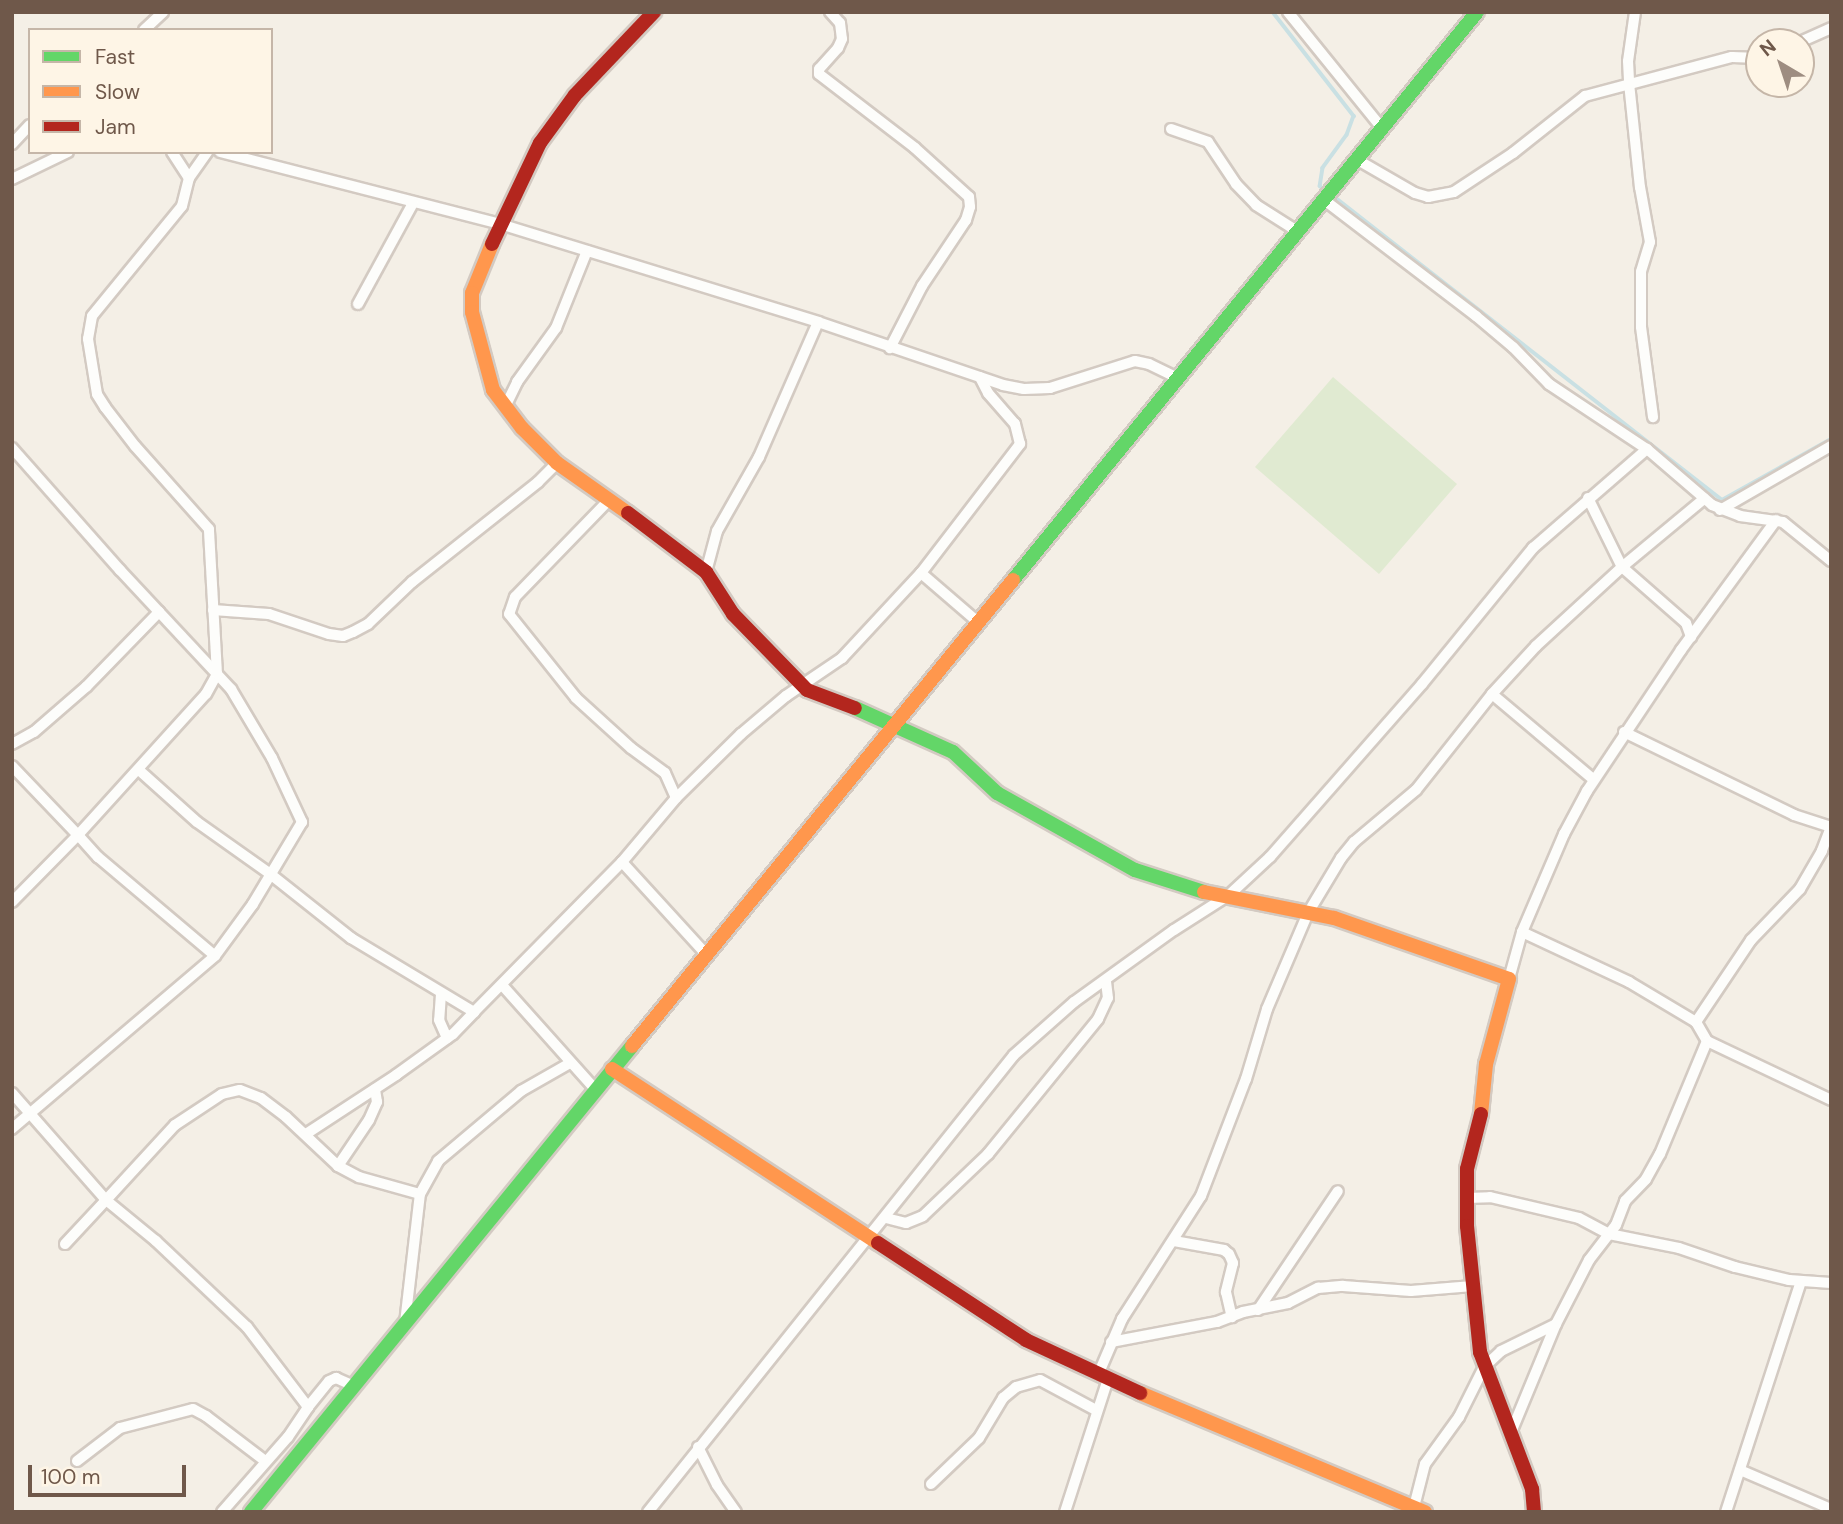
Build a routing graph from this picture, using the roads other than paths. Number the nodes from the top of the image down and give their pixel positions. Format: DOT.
graph roads {
  1 [pos="163,12"];
  2 [pos="654,12"];
  3 [pos="830,12"];
  4 [pos="1288,12"];
  5 [pos="1477,12"];
  6 [pos="1635,12"];
  7 [pos="146,28"];
  8 [pos="1831,28"];
  9 [pos="1815,35"];
  10 [pos="1745,57"];
  11 [pos="1629,83"];
  12 [pos="28,127"];
  13 [pos="1382,128"];
  14 [pos="1171,129"];
  15 [pos="12,144"];
  16 [pos="64,154"];
  17 [pos="173,154"];
  18 [pos="205,154"];
  19 [pos="228,154"];
  20 [pos="1356,159"];
  21 [pos="189,178"];
  22 [pos="12,179"];
  23 [pos="1323,200"];
  24 [pos="413,203"];
  25 [pos="500,224"];
  26 [pos="1297,231"];
  27 [pos="587,251"];
  28 [pos="358,304"];
  29 [pos="818,322"];
  30 [pos="890,348"];
  31 [pos="980,377"];
  32 [pos="1178,378"];
  33 [pos="505,407"];
  34 [pos="1653,416"];
  35 [pos="1831,446"];
  36 [pos="12,448"];
  37 [pos="1647,449"];
  38 [pos="558,463"];
  39 [pos="1588,498"];
  40 [pos="1704,499"];
  41 [pos="609,500"];
  42 [pos="1720,509"];
  43 [pos="1776,520"];
  44 [pos="1831,561"];
  45 [pos="1622,567"];
  46 [pos="706,572"];
  47 [pos="921,573"];
  48 [pos="213,610"];
  49 [pos="159,612"];
  50 [pos="978,622"];
  51 [pos="1690,637"];
  52 [pos="217,674"];
  53 [pos="801,686"];
  54 [pos="1492,694"];
  55 [pos="894,723"];
  56 [pos="1625,732"];
  57 [pos="12,744"];
  58 [pos="12,766"];
  59 [pos="140,771"];
  60 [pos="1594,780"];
  61 [pos="676,798"];
  62 [pos="1831,827"];
  63 [pos="78,835"];
  64 [pos="622,862"];
  65 [pos="270,873"];
  66 [pos="1229,895"];
  67 [pos="12,902"];
  68 [pos="1308,913"];
  69 [pos="1522,932"];
  70 [pos="706,954"];
  71 [pos="215,956"];
  72 [pos="1509,979"];
  73 [pos="1106,981"];
  74 [pos="502,985"];
  75 [pos="441,994"];
  76 [pos="474,1012"];
  77 [pos="1696,1022"];
  78 [pos="447,1038"];
  79 [pos="1707,1041"];
  80 [pos="570,1063"];
  81 [pos="612,1069"];
  82 [pos="375,1089"];
  83 [pos="595,1089"];
  84 [pos="12,1093"];
  85 [pos="1831,1101"];
  86 [pos="32,1115"];
  87 [pos="12,1129"];
  88 [pos="306,1134"];
  89 [pos="338,1166"];
  90 [pos="1338,1191"];
  91 [pos="420,1194"];
  92 [pos="1467,1198"];
  93 [pos="106,1200"];
  94 [pos="886,1218"];
  95 [pos="1609,1234"];
  96 [pos="870,1238"];
  97 [pos="1174,1241"];
  98 [pos="65,1244"];
  99 [pos="1801,1281"];
  100 [pos="1831,1283"];
  101 [pos="1474,1286"];
  102 [pos="1258,1310"];
  103 [pos="1232,1317"];
  104 [pos="405,1323"];
  105 [pos="1556,1324"];
  106 [pos="1111,1342"];
  107 [pos="1484,1367"];
  108 [pos="1103,1377"];
  109 [pos="354,1386"];
  110 [pos="308,1407"];
  111 [pos="1097,1410"];
  112 [pos="1512,1430"];
  113 [pos="698,1447"];
  114 [pos="77,1461"];
  115 [pos="265,1461"];
  116 [pos="1740,1470"];
  117 [pos="931,1484"];
  118 [pos="1831,1509"];
  119 [pos="1419,1510"];
  120 [pos="222,1512"];
  121 [pos="251,1512"];
  122 [pos="649,1512"];
  123 [pos="736,1512"];
  124 [pos="1065,1512"];
  125 [pos="1534,1512"];
  126 [pos="1726,1512"];
  1 -- 7 [label="street"];
  2 -- 25 [label="street"];
  3 -- 30 [label="street"];
  4 -- 13 [label="street"];
  5 -- 13 [label="street"];
  6 -- 11 [label="street"];
  8 -- 9 [label="street"];
  10 -- 11 [label="street"];
  11 -- 20 [label="street"];
  11 -- 34 [label="street"];
  12 -- 15 [label="street"];
  13 -- 20 [label="street"];
  14 -- 26 [label="street"];
  16 -- 22 [label="street"];
  17 -- 21 [label="street"];
  18 -- 21 [label="street"];
  19 -- 24 [label="street"];
  20 -- 23 [label="street"];
  21 -- 48 [label="street"];
  23 -- 26 [label="street"];
  23 -- 37 [label="street"];
  24 -- 25 [label="street"];
  24 -- 28 [label="street"];
  25 -- 27 [label="street"];
  25 -- 33 [label="street"];
  26 -- 32 [label="street"];
  27 -- 29 [label="street"];
  27 -- 33 [label="street"];
  29 -- 30 [label="street"];
  29 -- 46 [label="street"];
  30 -- 31 [label="street"];
  31 -- 32 [label="street"];
  31 -- 47 [label="street"];
  32 -- 50 [label="street"];
  33 -- 38 [label="street"];
  35 -- 42 [label="street"];
  36 -- 49 [label="street"];
  37 -- 39 [label="street"];
  37 -- 40 [label="street"];
  38 -- 41 [label="street"];
  38 -- 48 [label="street"];
  39 -- 45 [label="street"];
  39 -- 66 [label="street"];
  40 -- 42 [label="street"];
  40 -- 45 [label="street"];
  41 -- 46 [label="street"];
  41 -- 61 [label="street"];
  42 -- 43 [label="street"];
  43 -- 44 [label="street"];
  43 -- 51 [label="street"];
  45 -- 51 [label="street"];
  45 -- 54 [label="street"];
  46 -- 53 [label="street"];
  47 -- 50 [label="street"];
  47 -- 53 [label="street"];
  48 -- 52 [label="street"];
  49 -- 52 [label="street"];
  49 -- 57 [label="street"];
  50 -- 55 [label="street"];
  51 -- 56 [label="street"];
  52 -- 59 [label="street"];
  52 -- 65 [label="street"];
  53 -- 55 [label="street"];
  53 -- 61 [label="street"];
  54 -- 60 [label="street"];
  54 -- 68 [label="street"];
  55 -- 66 [label="street"];
  55 -- 70 [label="street"];
  56 -- 60 [label="street"];
  56 -- 62 [label="street"];
  58 -- 63 [label="street"];
  59 -- 63 [label="street"];
  59 -- 65 [label="street"];
  60 -- 69 [label="street"];
  61 -- 64 [label="street"];
  62 -- 77 [label="street"];
  63 -- 67 [label="street"];
  63 -- 71 [label="street"];
  64 -- 70 [label="street"];
  64 -- 74 [label="street"];
  65 -- 71 [label="street"];
  65 -- 75 [label="street"];
  66 -- 68 [label="street"];
  66 -- 73 [label="street"];
  68 -- 72 [label="street"];
  68 -- 97 [label="street"];
  69 -- 72 [label="street"];
  69 -- 77 [label="street"];
  70 -- 81 [label="street"];
  71 -- 86 [label="street"];
  72 -- 92 [label="street"];
  73 -- 94 [label="street"];
  73 -- 94 [label="street"];
  74 -- 76 [label="street"];
  74 -- 80 [label="street"];
  75 -- 76 [label="street"];
  75 -- 78 [label="street"];
  76 -- 78 [label="street"];
  77 -- 79 [label="street"];
  78 -- 82 [label="street"];
  79 -- 85 [label="street"];
  79 -- 95 [label="street"];
  80 -- 83 [label="street"];
  80 -- 91 [label="street"];
  81 -- 83 [label="street"];
  81 -- 96 [label="street"];
  82 -- 88 [label="street"];
  82 -- 89 [label="street"];
  83 -- 104 [label="street"];
  84 -- 86 [label="street"];
  86 -- 87 [label="street"];
  86 -- 93 [label="street"];
  88 -- 89 [label="street"];
  88 -- 93 [label="street"];
  89 -- 91 [label="street"];
  90 -- 102 [label="street"];
  91 -- 104 [label="street"];
  92 -- 95 [label="street"];
  92 -- 101 [label="street"];
  93 -- 98 [label="street"];
  93 -- 110 [label="street"];
  94 -- 96 [label="street"];
  95 -- 99 [label="street"];
  95 -- 105 [label="street"];
  96 -- 108 [label="street"];
  96 -- 113 [label="street"];
  97 -- 103 [label="street"];
  97 -- 106 [label="street"];
  99 -- 100 [label="street"];
  99 -- 116 [label="street"];
  101 -- 102 [label="street"];
  101 -- 107 [label="street"];
  102 -- 103 [label="street"];
  103 -- 106 [label="street"];
  104 -- 109 [label="street"];
  105 -- 107 [label="street"];
  105 -- 112 [label="street"];
  106 -- 108 [label="street"];
  107 -- 112 [label="street"];
  107 -- 119 [label="street"];
  108 -- 111 [label="street"];
  108 -- 119 [label="street"];
  109 -- 110 [label="street"];
  109 -- 121 [label="street"];
  110 -- 115 [label="street"];
  111 -- 117 [label="street"];
  111 -- 124 [label="street"];
  112 -- 125 [label="street"];
  113 -- 122 [label="street"];
  113 -- 123 [label="street"];
  114 -- 115 [label="street"];
  115 -- 120 [label="street"];
  116 -- 118 [label="street"];
  116 -- 126 [label="street"];
}
